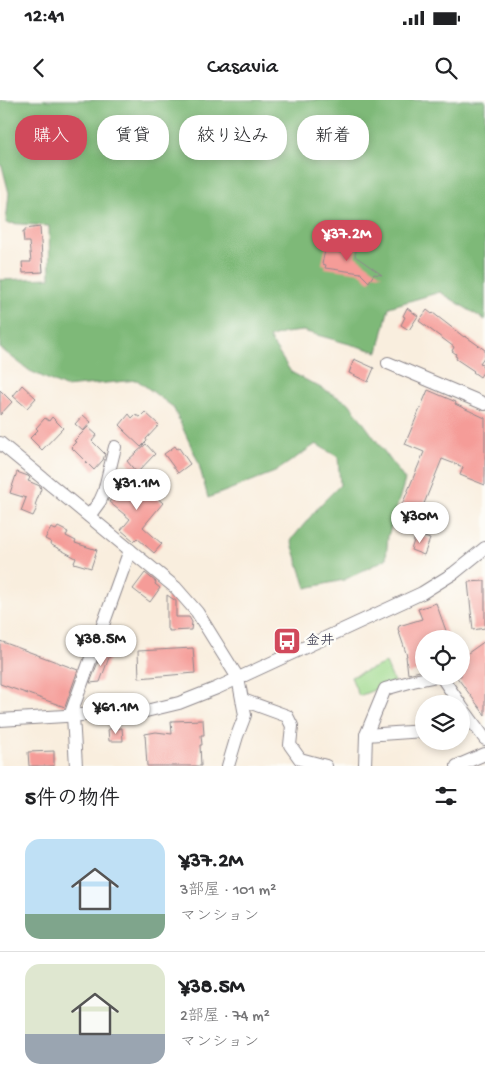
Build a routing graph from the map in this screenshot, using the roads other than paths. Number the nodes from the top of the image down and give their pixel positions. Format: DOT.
graph roads {
  1 [pos="388,364"];
  2 [pos="485,404"];
  3 [pos="0,443"];
  4 [pos="115,447"];
  5 [pos="88,516"];
  6 [pos="485,548"];
  7 [pos="130,550"];
  8 [pos="238,678"];
  9 [pos="415,680"];
  10 [pos="243,700"];
  11 [pos="72,716"];
  12 [pos="0,720"];
  13 [pos="470,724"];
  14 [pos="415,732"];
  15 [pos="366,735"];
  16 [pos="485,739"];
  17 [pos="485,754"];
  18 [pos="76,766"];
  19 [pos="228,766"];
  20 [pos="326,766"];
  21 [pos="365,766"];
  22 [pos="457,766"];
  1 -- 2 [label="street"];
  3 -- 5 [label="street"];
  4 -- 5 [label="street"];
  5 -- 7 [label="street"];
  6 -- 8 [label="street"];
  7 -- 8 [label="street"];
  7 -- 11 [label="street"];
  8 -- 10 [label="street"];
  8 -- 11 [label="street"];
  9 -- 15 [label="street"];
  10 -- 19 [label="street"];
  10 -- 20 [label="street"];
  11 -- 12 [label="street"];
  11 -- 18 [label="street"];
  13 -- 16 [label="street"];
  14 -- 15 [label="street"];
  15 -- 21 [label="street"];
  17 -- 22 [label="street"];
}
